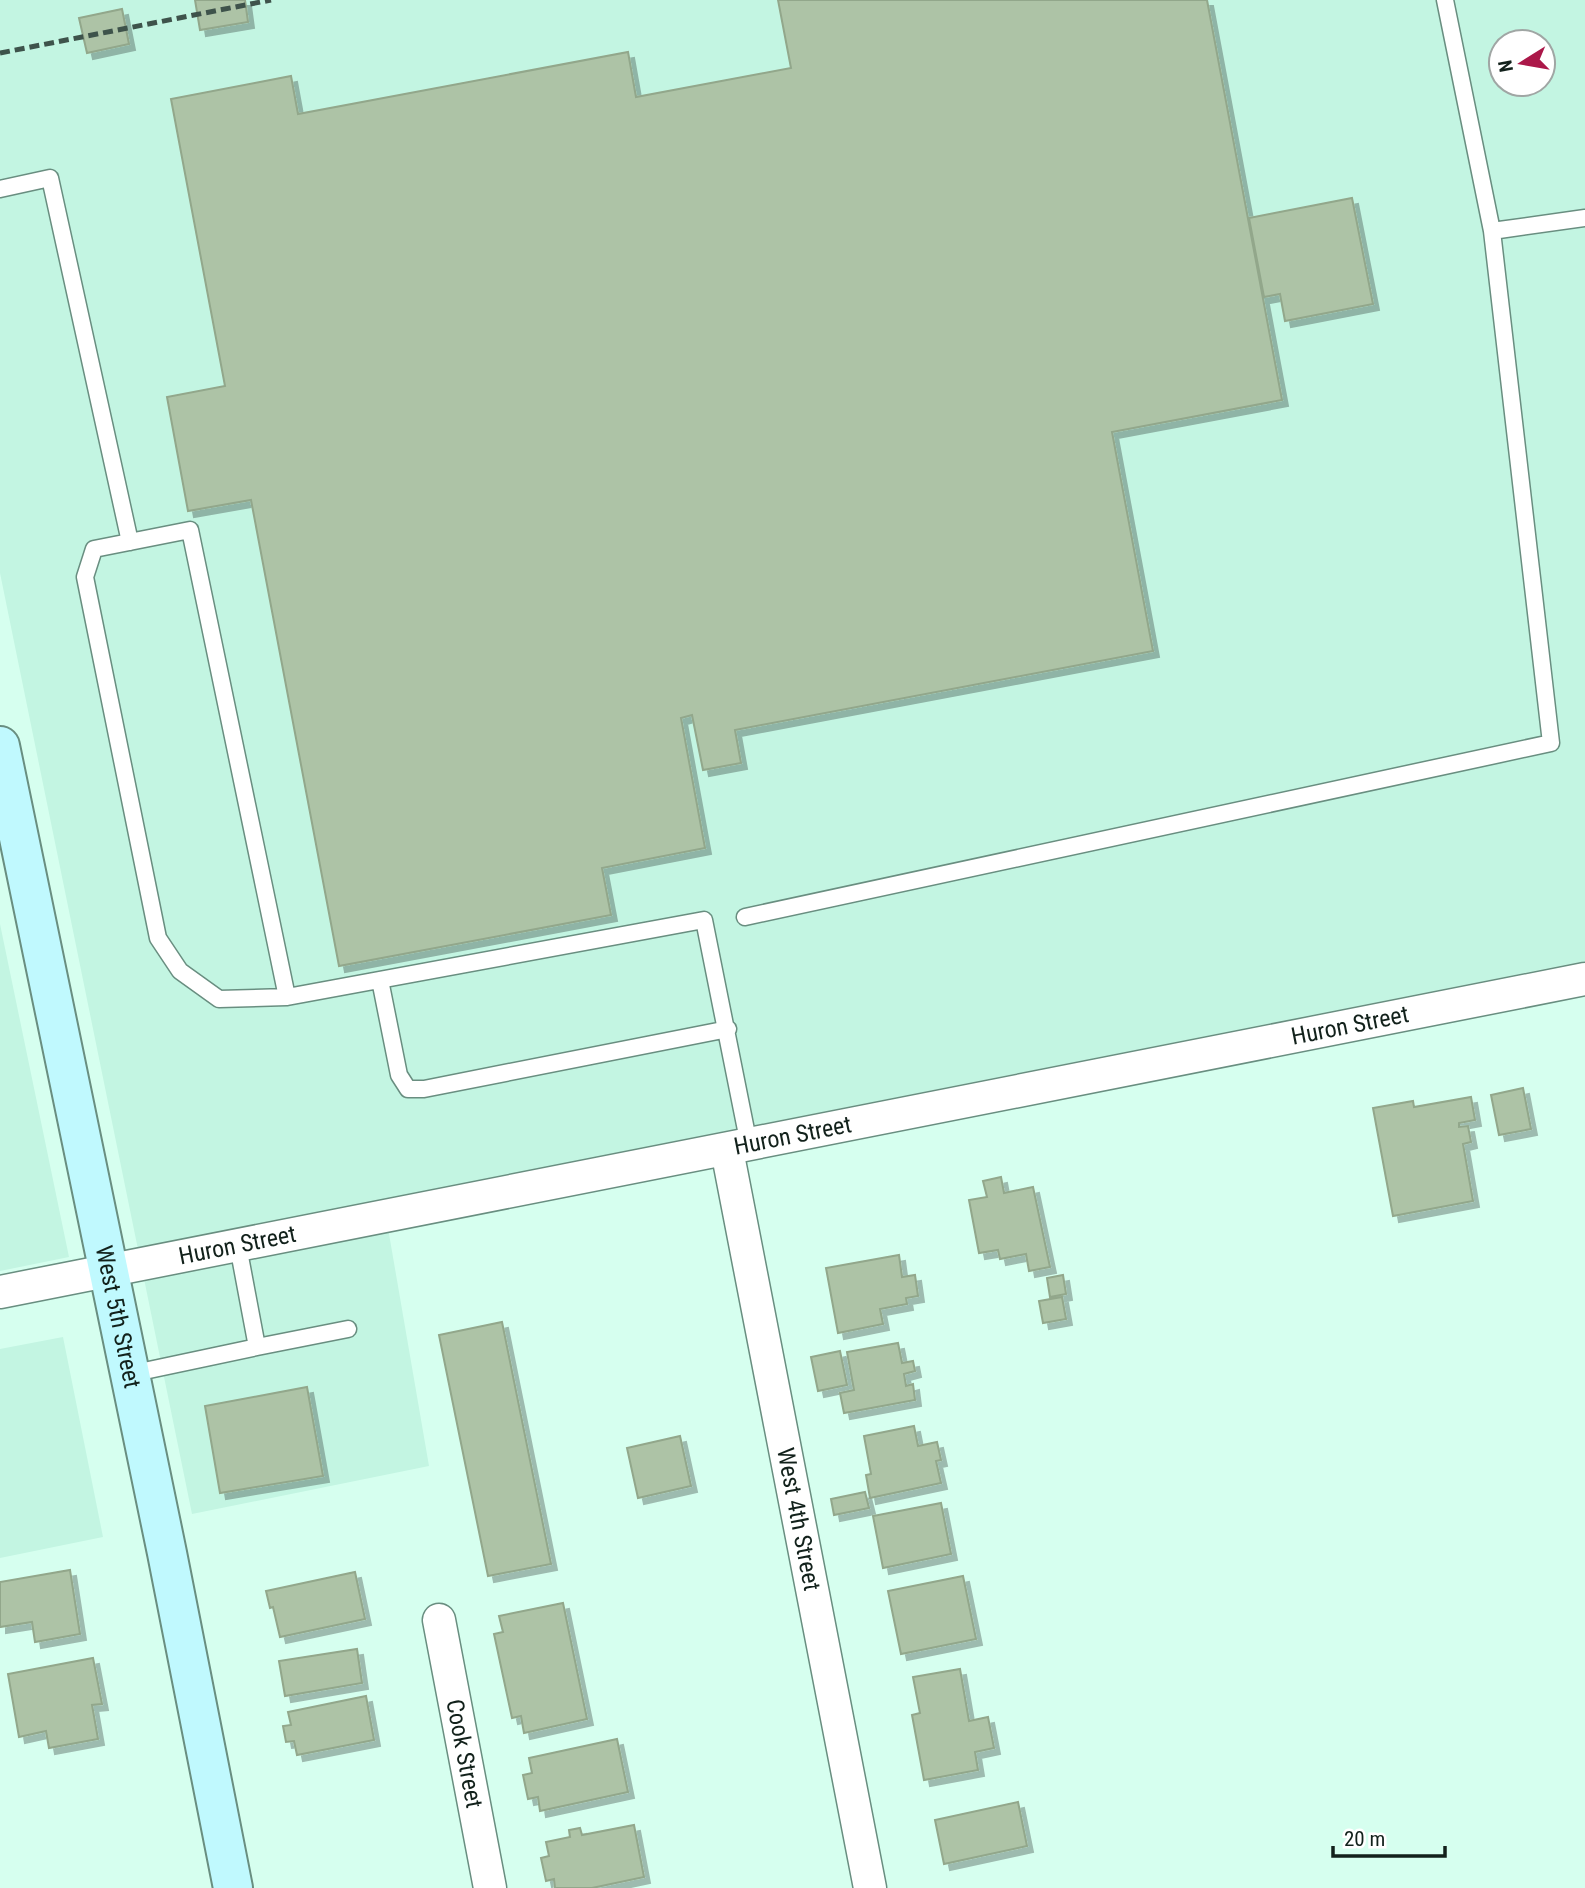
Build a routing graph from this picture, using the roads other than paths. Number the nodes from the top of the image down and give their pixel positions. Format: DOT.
graph roads {
  1 [pos="1445,0"];
  2 [pos="0,189"];
  3 [pos="1585,218"];
  4 [pos="1492,232"];
  5 [pos="130,542"];
  6 [pos="2,763"];
  7 [pos="745,917"];
  8 [pos="1585,979"];
  9 [pos="380,980"];
  10 [pos="287,997"];
  11 [pos="728,1029"];
  12 [pos="738,1148"];
  13 [pos="238,1247"];
  14 [pos="108,1272"];
  15 [pos="0,1292"];
  16 [pos="348,1329"];
  17 [pos="257,1347"];
  18 [pos="130,1374"];
  19 [pos="439,1620"];
  20 [pos="233,1888"];
  21 [pos="490,1888"];
  22 [pos="870,1888"];
  1 -- 4 [label="lane"];
  2 -- 5 [label="lane"];
  3 -- 4 [label="lane"];
  4 -- 7 [label="lane"];
  5 -- 10 [label="lane"];
  5 -- 10 [label="lane"];
  6 -- 14 [label="street, West 5th Street"];
  8 -- 12 [label="street, Huron Street"];
  9 -- 10 [label="lane"];
  9 -- 11 [label="lane"];
  9 -- 11 [label="lane"];
  11 -- 12 [label="lane"];
  12 -- 13 [label="street, Huron Street"];
  12 -- 22 [label="street, West 4th Street"];
  13 -- 14 [label="street, Huron Street"];
  13 -- 17 [label="lane"];
  14 -- 15 [label="street, Huron Street"];
  14 -- 18 [label="street, West 5th Street"];
  16 -- 17 [label="lane"];
  17 -- 18 [label="lane"];
  18 -- 20 [label="street, West 5th Street"];
  19 -- 21 [label="street, Cook Street"];
}
